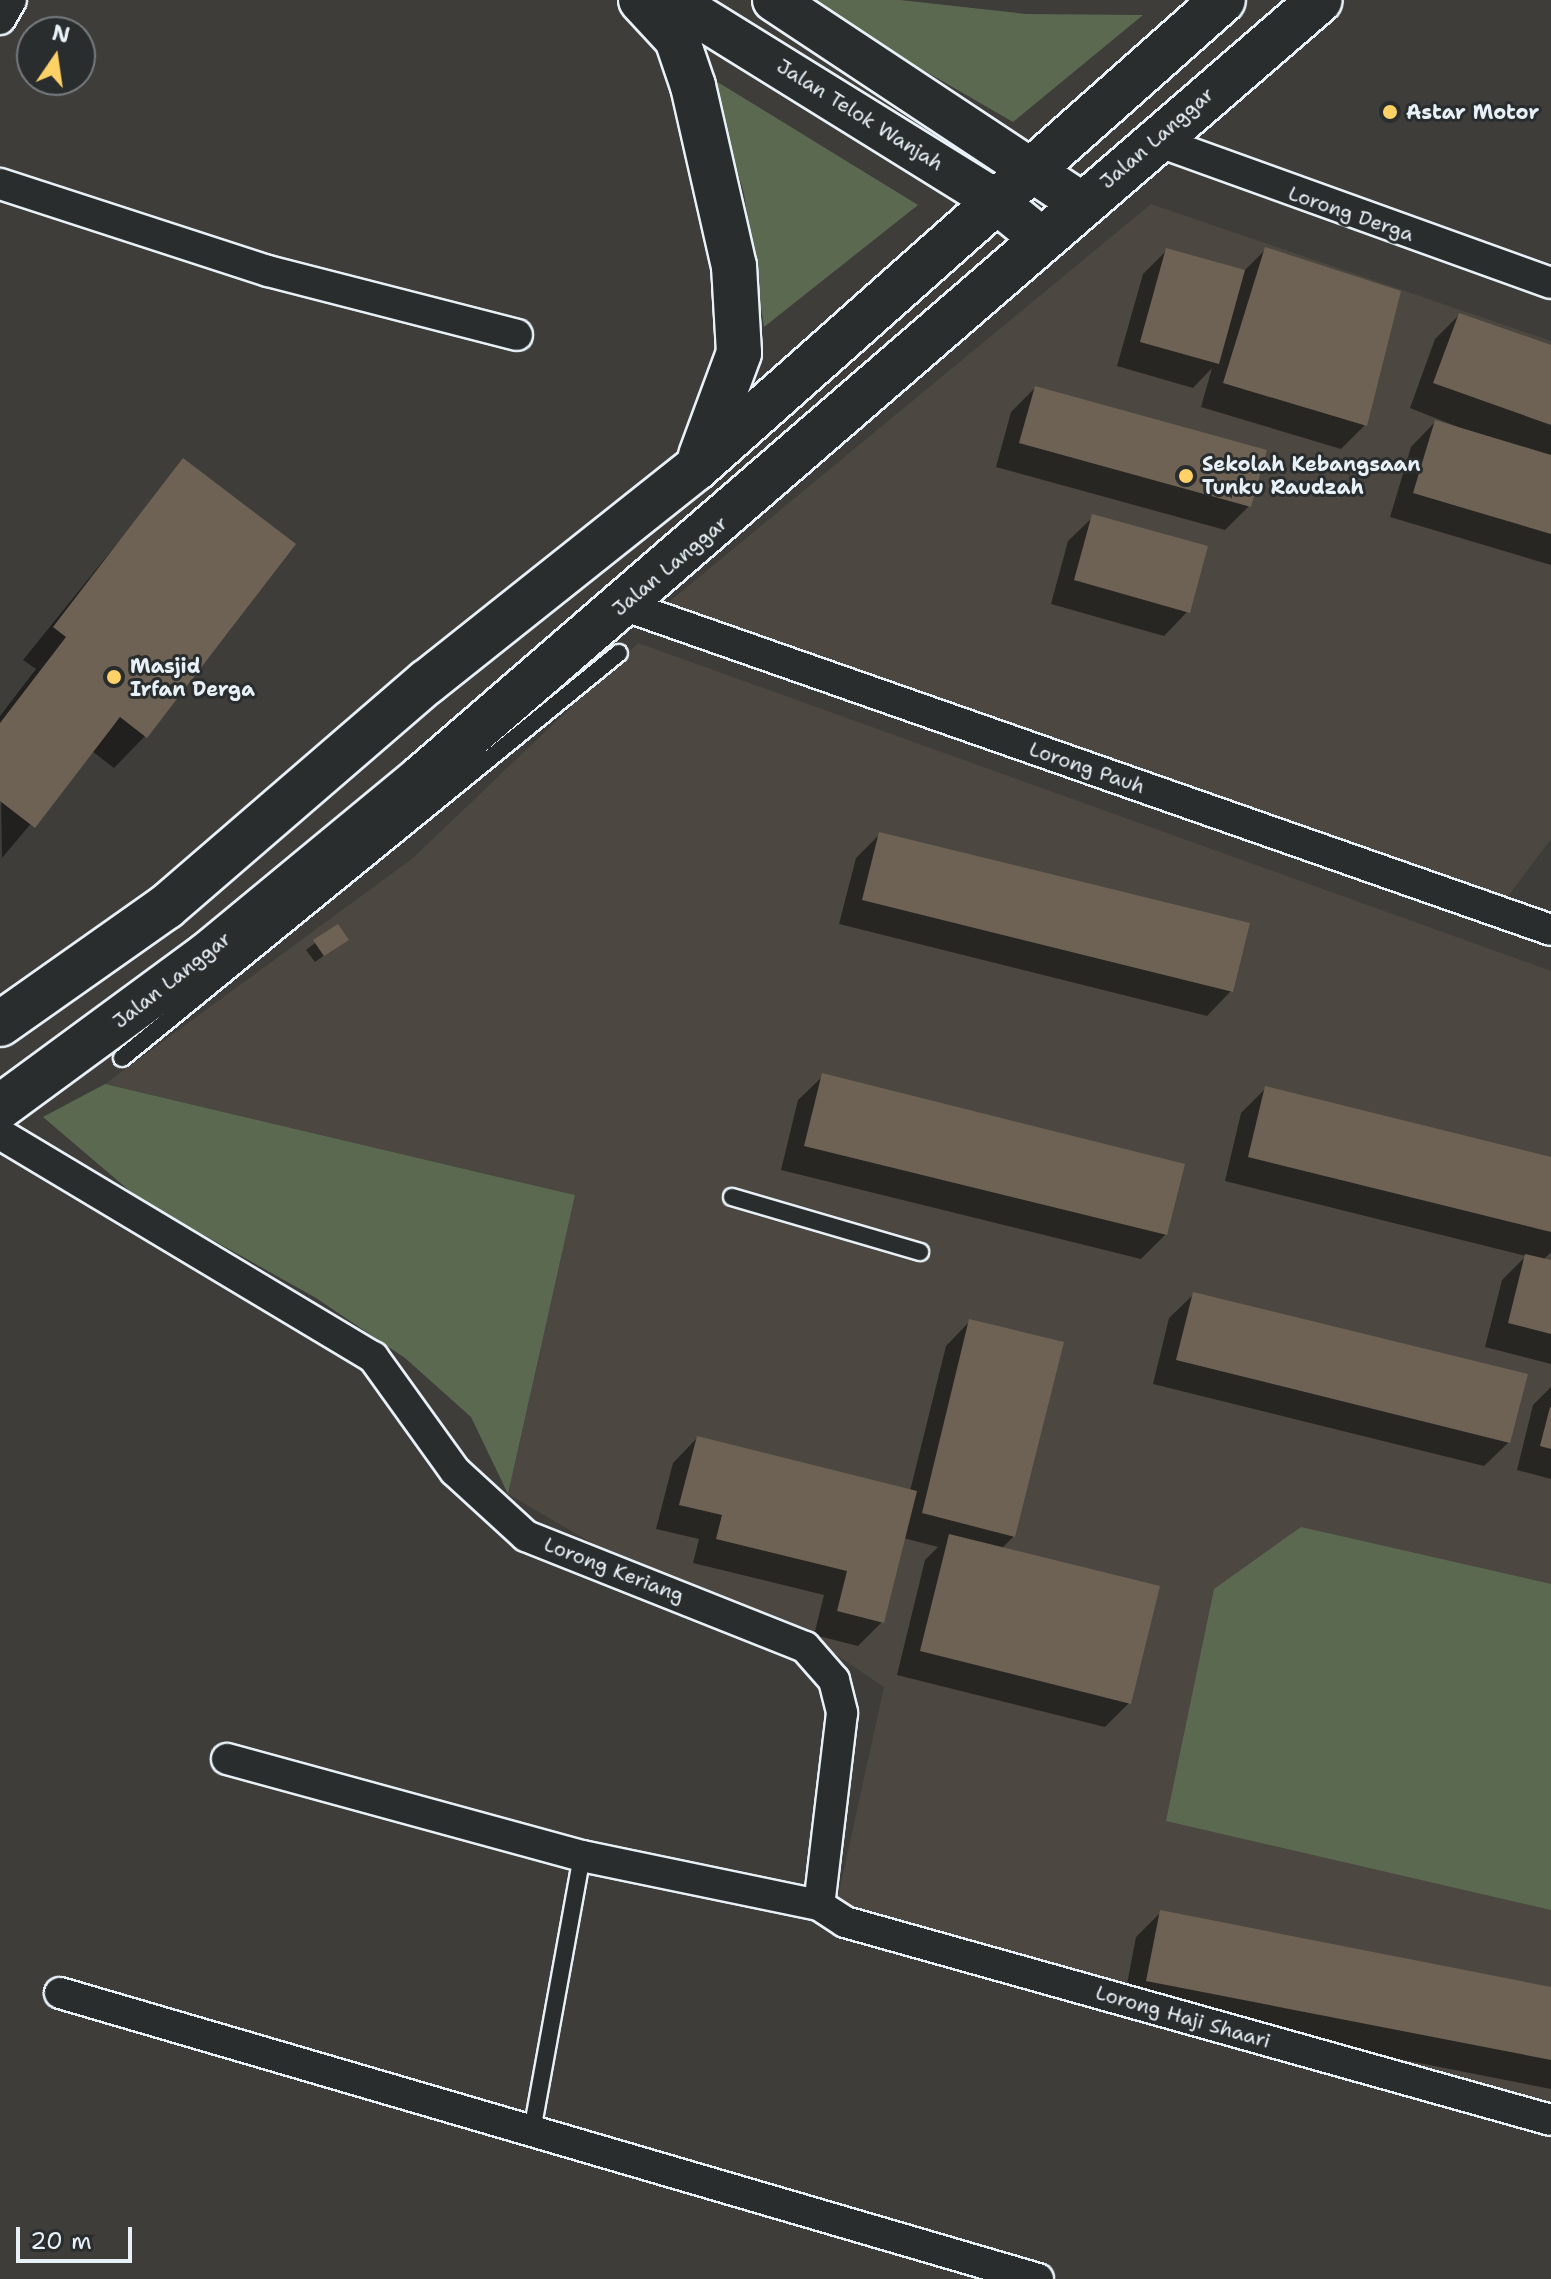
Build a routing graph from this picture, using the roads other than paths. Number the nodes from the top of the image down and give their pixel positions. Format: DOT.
graph roads {
  1 [pos="11,0"];
  2 [pos="641,0"];
  3 [pos="672,0"];
  4 [pos="774,0"];
  5 [pos="1223,0"];
  6 [pos="1320,0"];
  7 [pos="0,19"];
  8 [pos="1154,140"];
  9 [pos="1031,165"];
  10 [pos="0,184"];
  11 [pos="994,200"];
  12 [pos="1081,203"];
  13 [pos="1042,239"];
  14 [pos="1551,283"];
  15 [pos="517,335"];
  16 [pos="695,469"];
  17 [pos="623,605"];
  18 [pos="619,653"];
  19 [pos="1551,930"];
  20 [pos="0,1024"];
  21 [pos="122,1058"];
  22 [pos="0,1107"];
  23 [pos="0,1134"];
  24 [pos="732,1197"];
  25 [pos="920,1252"];
  26 [pos="227,1759"];
  27 [pos="582,1856"];
  28 [pos="819,1905"];
  29 [pos="60,1993"];
  30 [pos="1551,2120"];
  31 [pos="532,2131"];
  32 [pos="1038,2279"];
  1 -- 7 [label="street"];
  2 -- 16 [label="main road"];
  3 -- 11 [label="main road, Jalan Telok Wanjah"];
  4 -- 9 [label="main road"];
  5 -- 9 [label="main road"];
  6 -- 8 [label="main road, Jalan Langgar"];
  8 -- 12 [label="main road, Jalan Langgar"];
  8 -- 14 [label="street, Lorong Derga"];
  9 -- 11 [label="main road"];
  9 -- 12 [label="main road"];
  10 -- 15 [label="street"];
  11 -- 13 [label="main road, Jalan Telok Wanjah"];
  11 -- 16 [label="main road"];
  12 -- 13 [label="main road, Jalan Langgar"];
  13 -- 17 [label="main road, Jalan Langgar"];
  16 -- 20 [label="main road"];
  17 -- 19 [label="street, Lorong Pauh"];
  17 -- 22 [label="main road, Jalan Langgar"];
  18 -- 21 [label="lane"];
  23 -- 28 [label="street, Lorong Keriang"];
  24 -- 25 [label="lane"];
  26 -- 27 [label="street, Lorong Haji Shaari"];
  27 -- 28 [label="street, Lorong Haji Shaari"];
  27 -- 31 [label="lane"];
  28 -- 30 [label="street, Lorong Haji Shaari"];
  29 -- 31 [label="street"];
  31 -- 32 [label="street"];
}
